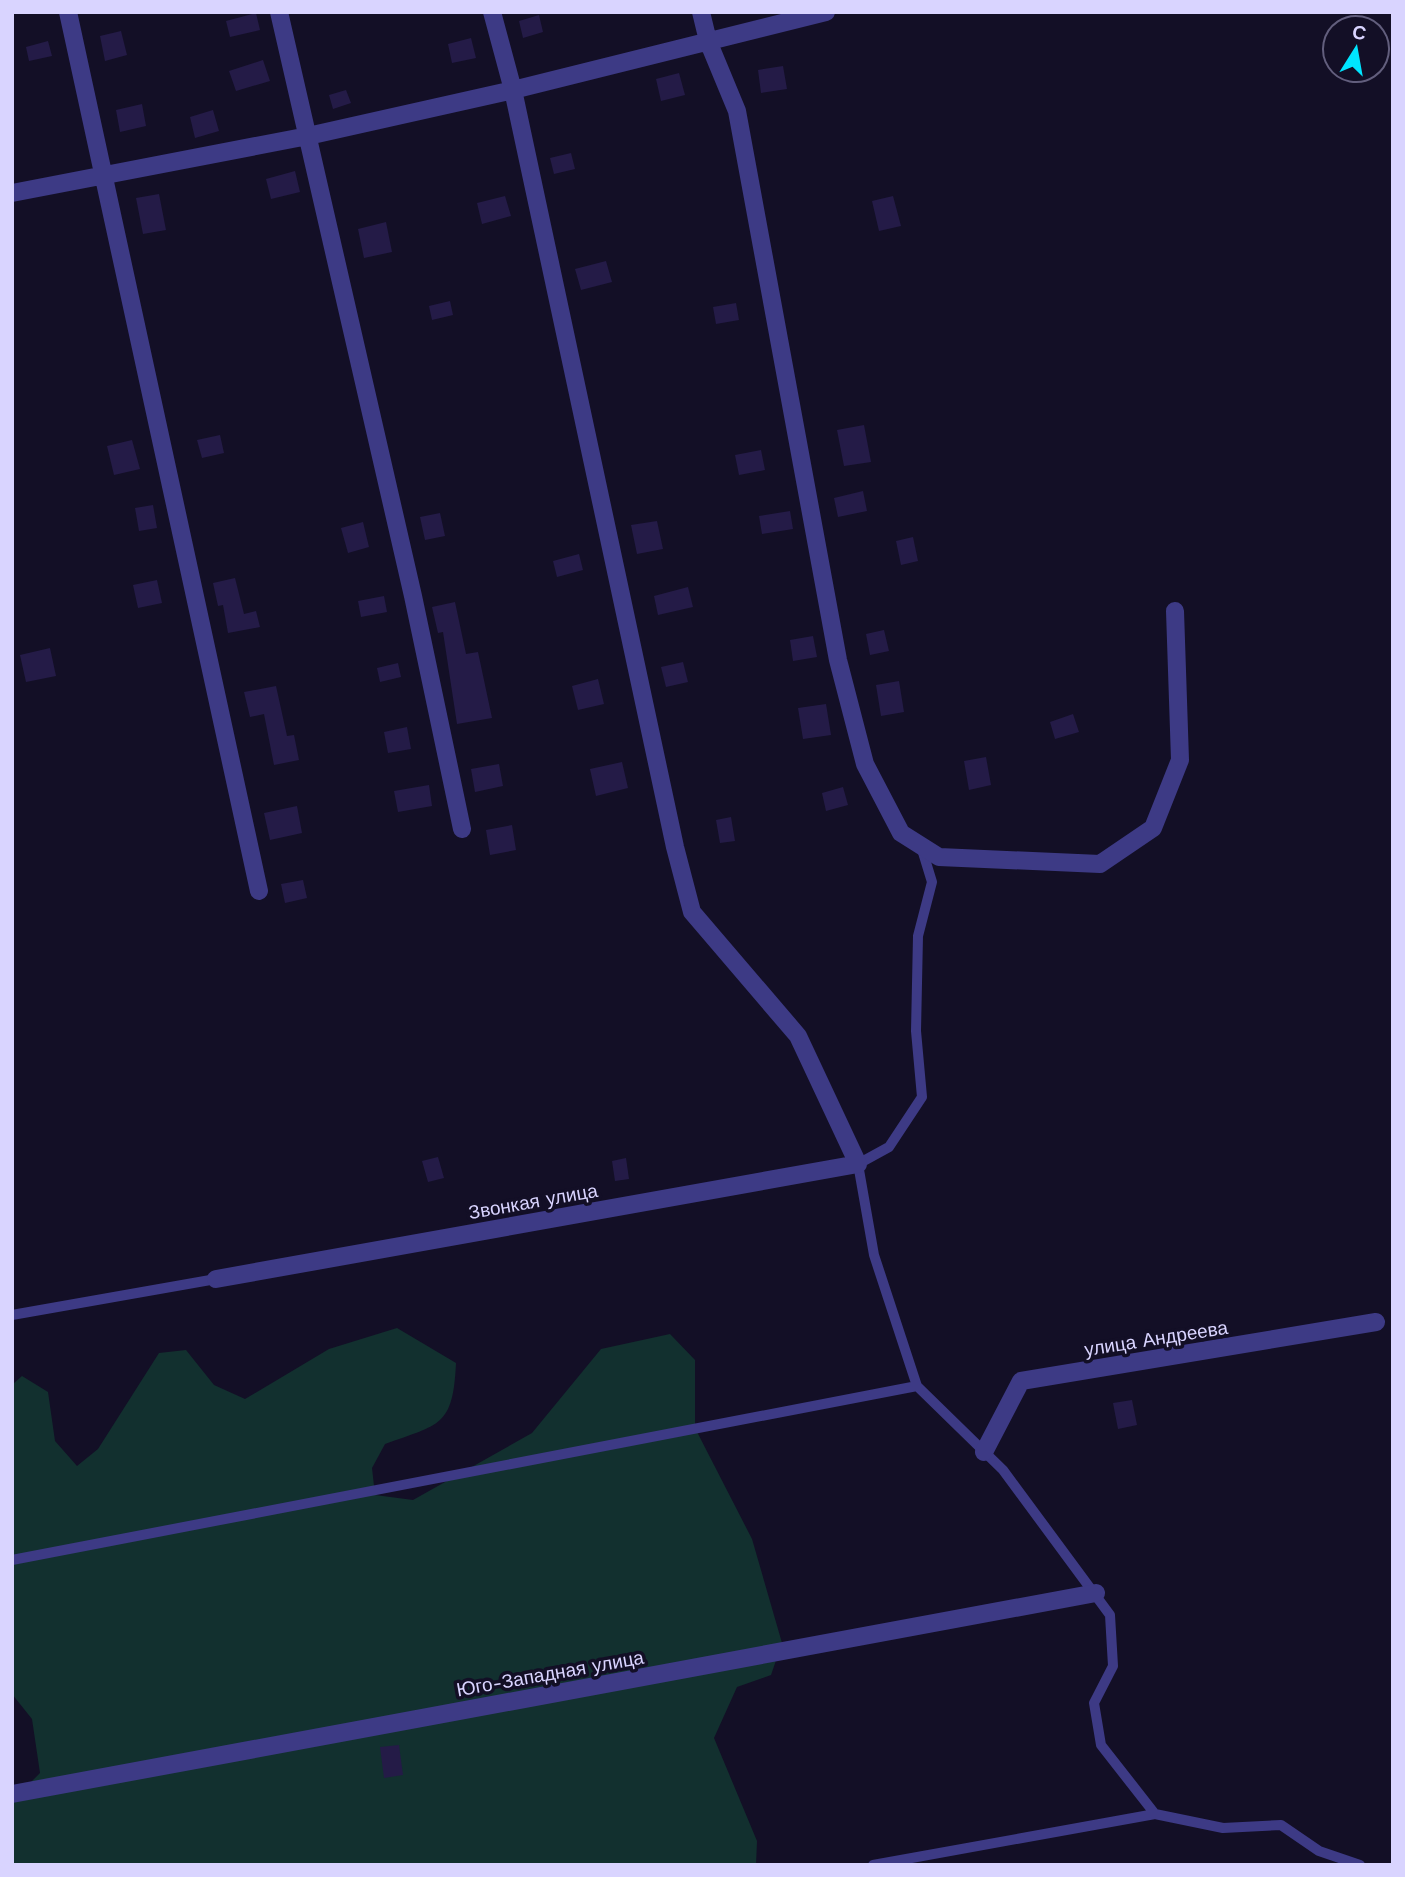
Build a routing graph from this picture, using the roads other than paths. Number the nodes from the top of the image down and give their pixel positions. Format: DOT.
graph roads {
  1 [pos="68,12"];
  2 [pos="279,12"];
  3 [pos="492,12"];
  4 [pos="701,12"];
  5 [pos="826,12"];
  6 [pos="708,41"];
  7 [pos="513,90"];
  8 [pos="308,136"];
  9 [pos="105,177"];
  10 [pos="12,192"];
  11 [pos="1175,611"];
  12 [pos="462,829"];
  13 [pos="921,845"];
  14 [pos="260,891"];
  15 [pos="858,1164"];
  16 [pos="215,1279"];
  17 [pos="12,1315"];
  18 [pos="1376,1322"];
  19 [pos="917,1386"];
  20 [pos="984,1452"];
  21 [pos="12,1560"];
  22 [pos="1096,1594"];
  23 [pos="12,1794"];
  24 [pos="1156,1814"];
  25 [pos="873,1865"];
  26 [pos="1360,1865"];
  1 -- 9 [label="street"];
  2 -- 8 [label="street"];
  3 -- 7 [label="street"];
  4 -- 6 [label="street"];
  5 -- 6 [label="street"];
  6 -- 7 [label="street"];
  6 -- 13 [label="street"];
  7 -- 8 [label="street"];
  7 -- 15 [label="street"];
  8 -- 9 [label="street"];
  8 -- 12 [label="street"];
  9 -- 10 [label="street"];
  9 -- 14 [label="street"];
  11 -- 13 [label="street"];
  13 -- 15 [label="lane"];
  15 -- 16 [label="street, Звонкая улица"];
  15 -- 19 [label="lane"];
  16 -- 17 [label="lane"];
  18 -- 20 [label="street, улица Андреева"];
  19 -- 20 [label="lane"];
  19 -- 21 [label="lane"];
  20 -- 22 [label="lane"];
  22 -- 23 [label="street, Юго-Западная улица"];
  22 -- 24 [label="lane"];
  24 -- 25 [label="lane"];
  24 -- 26 [label="lane"];
}
